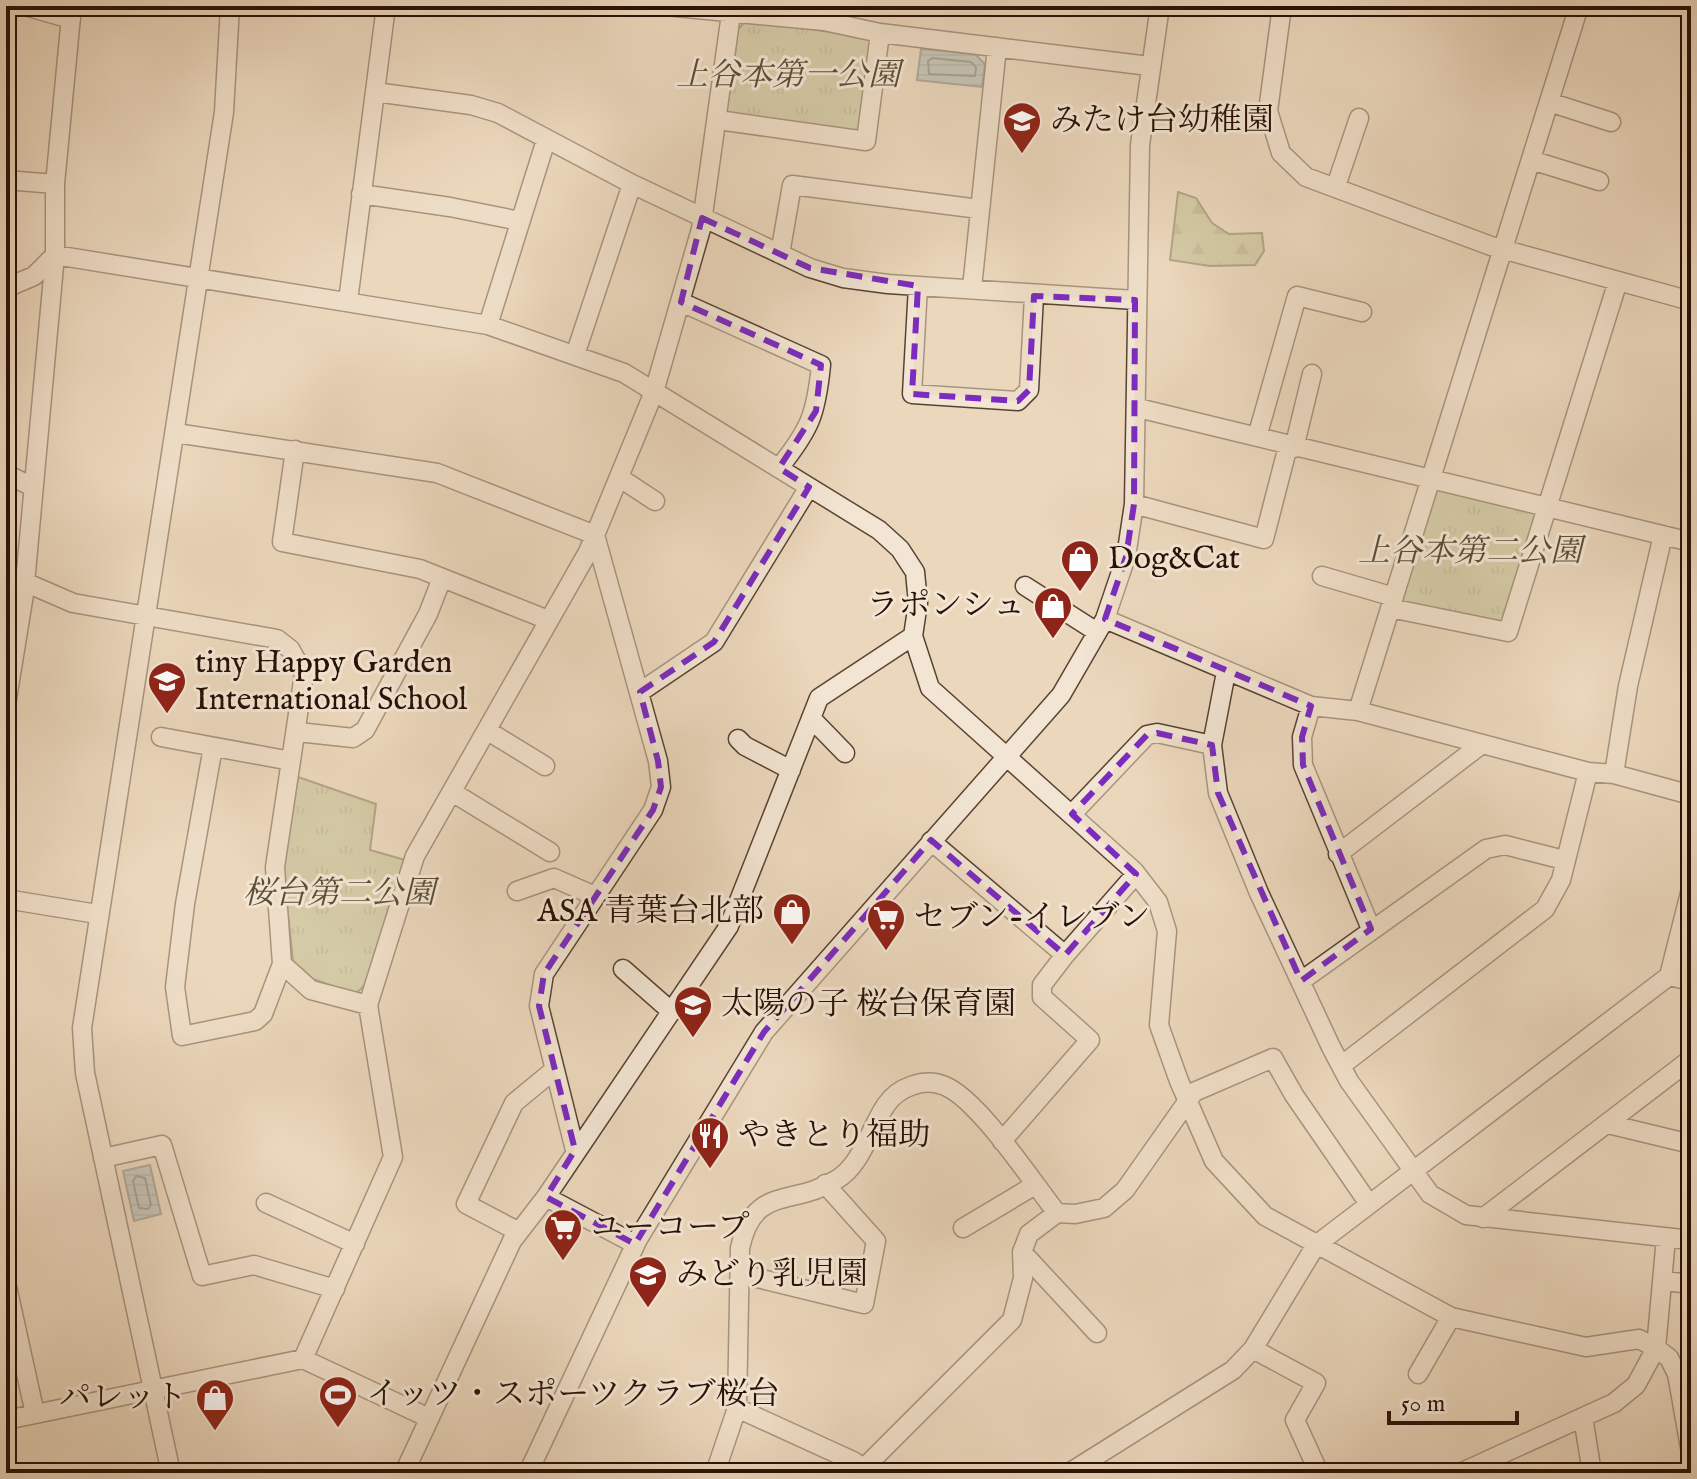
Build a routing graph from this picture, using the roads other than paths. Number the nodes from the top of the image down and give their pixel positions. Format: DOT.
graph roads {
  1 [pos="25,6"];
  2 [pos="230,6"];
  3 [pos="386,6"];
  4 [pos="665,6"];
  5 [pos="1160,6"];
  6 [pos="1282,6"];
  7 [pos="1579,6"];
  8 [pos="71,12"];
  9 [pos="731,14"];
  10 [pos="825,14"];
  11 [pos="880,33"];
  12 [pos="997,47"];
  13 [pos="1149,66"];
  14 [pos="375,92"];
  15 [pos="1549,102"];
  16 [pos="1359,118"];
  17 [pos="718,120"];
  18 [pos="1609,122"];
  19 [pos="546,140"];
  20 [pos="1531,160"];
  21 [pos="6,180"];
  22 [pos="1599,181"];
  23 [pos="55,184"];
  24 [pos="632,184"];
  25 [pos="1336,186"];
  26 [pos="361,194"];
  27 [pos="979,209"];
  28 [pos="702,218"];
  29 [pos="520,221"];
  30 [pos="1503,249"];
  31 [pos="780,254"];
  32 [pos="55,255"];
  33 [pos="199,278"];
  34 [pos="1618,281"];
  35 [pos="918,286"];
  36 [pos="6,288"];
  37 [pos="972,288"];
  38 [pos="1034,296"];
  39 [pos="1135,300"];
  40 [pos="348,301"];
  41 [pos="1691,301"];
  42 [pos="681,302"];
  43 [pos="1363,313"];
  44 [pos="488,325"];
  45 [pos="575,355"];
  46 [pos="1312,374"];
  47 [pos="654,392"];
  48 [pos="1138,408"];
  49 [pos="176,433"];
  50 [pos="1257,437"];
  51 [pos="1291,447"];
  52 [pos="295,450"];
  53 [pos="779,468"];
  54 [pos="6,474"];
  55 [pos="620,478"];
  56 [pos="1432,479"];
  57 [pos="33,487"];
  58 [pos="809,487"];
  59 [pos="655,501"];
  60 [pos="1134,504"];
  61 [pos="1544,507"];
  62 [pos="595,535"];
  63 [pos="1663,535"];
  64 [pos="1691,542"];
  65 [pos="6,574"];
  66 [pos="1322,576"];
  67 [pos="442,578"];
  68 [pos="25,583"];
  69 [pos="1025,586"];
  70 [pos="1392,603"];
  71 [pos="146,616"];
  72 [pos="548,620"];
  73 [pos="1101,625"];
  74 [pos="913,636"];
  75 [pos="1226,672"];
  76 [pos="640,692"];
  77 [pos="6,705"];
  78 [pos="1311,706"];
  79 [pos="1358,711"];
  80 [pos="811,718"];
  81 [pos="488,731"];
  82 [pos="298,732"];
  83 [pos="161,737"];
  84 [pos="738,739"];
  85 [pos="1482,744"];
  86 [pos="1212,745"];
  87 [pos="213,747"];
  88 [pos="845,753"];
  89 [pos="1006,758"];
  90 [pos="291,761"];
  91 [pos="545,766"];
  92 [pos="791,770"];
  93 [pos="1588,772"];
  94 [pos="1614,774"];
  95 [pos="452,792"];
  96 [pos="1691,795"];
  97 [pos="1072,814"];
  98 [pos="931,841"];
  99 [pos="550,852"];
  100 [pos="1338,854"];
  101 [pos="1564,860"];
  102 [pos="1136,874"];
  103 [pos="1691,889"];
  104 [pos="517,891"];
  105 [pos="595,896"];
  106 [pos="6,899"];
  107 [pos="97,914"];
  108 [pos="1371,929"];
  109 [pos="1065,955"];
  110 [pos="282,964"];
  111 [pos="623,969"];
  112 [pos="1669,976"];
  113 [pos="1301,981"];
  114 [pos="1691,981"];
  115 [pos="368,1005"];
  116 [pos="672,1012"];
  117 [pos="1691,1059"];
  118 [pos="1342,1065"];
  119 [pos="554,1070"];
  120 [pos="1188,1099"];
  121 [pos="1608,1124"];
  122 [pos="1002,1141"];
  123 [pos="1691,1144"];
  124 [pos="575,1150"];
  125 [pos="103,1158"];
  126 [pos="1412,1171"];
  127 [pos="825,1184"];
  128 [pos="1035,1185"];
  129 [pos="546,1197"];
  130 [pos="266,1203"];
  131 [pos="1369,1204"];
  132 [pos="1057,1213"];
  133 [pos="1483,1218"];
  134 [pos="963,1228"];
  135 [pos="519,1232"];
  136 [pos="1666,1238"];
  137 [pos="1691,1240"];
  138 [pos="355,1244"];
  139 [pos="635,1244"];
  140 [pos="1316,1245"];
  141 [pos="1022,1252"];
  142 [pos="741,1274"];
  143 [pos="1664,1281"];
  144 [pos="6,1282"];
  145 [pos="1691,1284"];
  146 [pos="335,1289"];
  147 [pos="1451,1317"];
  148 [pos="1097,1333"];
  149 [pos="1656,1348"];
  150 [pos="1253,1349"];
  151 [pos="303,1359"];
  152 [pos="1418,1374"];
  153 [pos="153,1391"];
  154 [pos="737,1408"];
  155 [pos="35,1414"];
  156 [pos="1583,1417"];
  157 [pos="429,1418"];
  158 [pos="6,1420"];
  159 [pos="1691,1453"];
  160 [pos="868,1470"];
  161 [pos="171,1473"];
  162 [pos="404,1473"];
  163 [pos="528,1473"];
  164 [pos="715,1473"];
  165 [pos="1069,1473"];
  166 [pos="1319,1473"];
  167 [pos="1460,1473"];
  168 [pos="1592,1473"];
  1 -- 8 [label="street"];
  2 -- 33 [label="street"];
  3 -- 14 [label="street"];
  4 -- 9 [label="street"];
  5 -- 13 [label="street"];
  6 -- 25 [label="street"];
  7 -- 15 [label="street"];
  8 -- 23 [label="street"];
  9 -- 10 [label="street"];
  9 -- 17 [label="street"];
  10 -- 11 [label="street"];
  11 -- 12 [label="street"];
  11 -- 17 [label="street"];
  12 -- 13 [label="street"];
  12 -- 27 [label="street"];
  13 -- 39 [label="street"];
  14 -- 19 [label="street"];
  14 -- 26 [label="street"];
  15 -- 18 [label="street"];
  15 -- 20 [label="street"];
  16 -- 25 [label="street"];
  17 -- 28 [label="street"];
  19 -- 24 [label="street"];
  19 -- 29 [label="street"];
  20 -- 22 [label="street"];
  20 -- 30 [label="street"];
  21 -- 23 [label="street"];
  23 -- 32 [label="street"];
  24 -- 28 [label="street"];
  24 -- 45 [label="street"];
  25 -- 30 [label="street"];
  26 -- 29 [label="street"];
  26 -- 40 [label="street"];
  27 -- 31 [label="street"];
  27 -- 37 [label="street"];
  28 -- 31 [label="street"];
  28 -- 42 [label="street"];
  29 -- 44 [label="street"];
  30 -- 34 [label="street"];
  30 -- 56 [label="street"];
  31 -- 35 [label="street"];
  32 -- 33 [label="street"];
  32 -- 36 [label="street"];
  32 -- 57 [label="street"];
  33 -- 40 [label="street"];
  33 -- 49 [label="street"];
  34 -- 41 [label="street"];
  34 -- 61 [label="street"];
  35 -- 37 [label="street"];
  35 -- 38 [label="street"];
  37 -- 38 [label="street"];
  38 -- 39 [label="street"];
  39 -- 48 [label="street"];
  40 -- 44 [label="street"];
  42 -- 47 [label="street"];
  42 -- 53 [label="street"];
  43 -- 50 [label="street"];
  44 -- 45 [label="street"];
  45 -- 47 [label="street"];
  46 -- 51 [label="street"];
  47 -- 53 [label="street"];
  47 -- 55 [label="street"];
  48 -- 50 [label="street"];
  48 -- 60 [label="street"];
  49 -- 52 [label="street"];
  49 -- 71 [label="street"];
  50 -- 51 [label="street"];
  51 -- 56 [label="street"];
  51 -- 60 [label="street"];
  52 -- 62 [label="street"];
  52 -- 67 [label="street"];
  53 -- 58 [label="street"];
  54 -- 57 [label="street"];
  55 -- 59 [label="street"];
  55 -- 62 [label="street"];
  56 -- 61 [label="street"];
  56 -- 70 [label="street"];
  57 -- 68 [label="street"];
  58 -- 74 [label="street"];
  58 -- 76 [label="street"];
  60 -- 73 [label="street"];
  61 -- 63 [label="street"];
  61 -- 70 [label="street"];
  62 -- 72 [label="street"];
  62 -- 76 [label="street"];
  63 -- 64 [label="street"];
  63 -- 94 [label="street"];
  65 -- 68 [label="street"];
  66 -- 70 [label="street"];
  67 -- 72 [label="street"];
  67 -- 82 [label="street"];
  68 -- 71 [label="street"];
  68 -- 77 [label="street"];
  69 -- 73 [label="street"];
  70 -- 79 [label="street"];
  71 -- 82 [label="street"];
  71 -- 107 [label="street"];
  72 -- 81 [label="street"];
  73 -- 75 [label="street"];
  73 -- 89 [label="street"];
  74 -- 80 [label="street"];
  74 -- 89 [label="street"];
  75 -- 78 [label="street"];
  75 -- 86 [label="street"];
  76 -- 105 [label="street"];
  78 -- 79 [label="street"];
  78 -- 100 [label="street"];
  79 -- 85 [label="street"];
  80 -- 88 [label="street"];
  80 -- 92 [label="street"];
  81 -- 91 [label="street"];
  81 -- 95 [label="street"];
  82 -- 90 [label="street"];
  83 -- 87 [label="street"];
  84 -- 92 [label="street"];
  85 -- 93 [label="street"];
  85 -- 100 [label="street"];
  86 -- 97 [label="street"];
  86 -- 113 [label="street"];
  87 -- 90 [label="street"];
  87 -- 110 [label="street"];
  89 -- 97 [label="street"];
  89 -- 98 [label="street"];
  90 -- 110 [label="street"];
  92 -- 116 [label="street"];
  93 -- 94 [label="street"];
  93 -- 101 [label="street"];
  94 -- 96 [label="street"];
  95 -- 99 [label="street"];
  95 -- 115 [label="street"];
  97 -- 102 [label="street"];
  98 -- 109 [label="street"];
  98 -- 139 [label="street"];
  100 -- 108 [label="street"];
  101 -- 108 [label="street"];
  101 -- 118 [label="street"];
  102 -- 109 [label="street"];
  102 -- 120 [label="street"];
  103 -- 112 [label="street"];
  104 -- 105 [label="street"];
  105 -- 119 [label="street"];
  106 -- 107 [label="street"];
  107 -- 125 [label="street"];
  108 -- 113 [label="street"];
  109 -- 122 [label="street"];
  110 -- 115 [label="street"];
  111 -- 116 [label="street"];
  112 -- 114 [label="street"];
  112 -- 126 [label="street"];
  113 -- 118 [label="street"];
  115 -- 138 [label="street"];
  116 -- 124 [label="street"];
  117 -- 121 [label="street"];
  118 -- 126 [label="street"];
  119 -- 124 [label="street"];
  119 -- 135 [label="street"];
  120 -- 131 [label="street"];
  120 -- 132 [label="street"];
  120 -- 140 [label="street"];
  121 -- 123 [label="street"];
  121 -- 133 [label="street"];
  122 -- 127 [label="street"];
  122 -- 128 [label="street"];
  124 -- 129 [label="street"];
  125 -- 146 [label="street"];
  125 -- 153 [label="street"];
  126 -- 131 [label="street"];
  126 -- 133 [label="street"];
  127 -- 142 [label="street"];
  127 -- 142 [label="street"];
  128 -- 132 [label="street"];
  128 -- 134 [label="street"];
  129 -- 135 [label="street"];
  129 -- 139 [label="street"];
  130 -- 138 [label="street"];
  131 -- 140 [label="street"];
  132 -- 141 [label="street"];
  133 -- 136 [label="street"];
  135 -- 157 [label="street"];
  136 -- 137 [label="street"];
  136 -- 143 [label="street"];
  138 -- 146 [label="street"];
  139 -- 163 [label="street"];
  140 -- 147 [label="street"];
  140 -- 150 [label="street"];
  141 -- 148 [label="street"];
  141 -- 160 [label="street"];
  142 -- 154 [label="street"];
  143 -- 145 [label="street"];
  143 -- 149 [label="street"];
  144 -- 155 [label="street"];
  146 -- 151 [label="street"];
  147 -- 149 [label="street"];
  147 -- 152 [label="street"];
  149 -- 156 [label="street"];
  149 -- 159 [label="street"];
  150 -- 165 [label="street"];
  150 -- 166 [label="street"];
  151 -- 153 [label="street"];
  151 -- 157 [label="street"];
  153 -- 155 [label="street"];
  153 -- 161 [label="street"];
  154 -- 160 [label="street"];
  154 -- 164 [label="street"];
  155 -- 158 [label="street"];
  156 -- 167 [label="street"];
  156 -- 168 [label="street"];
  157 -- 162 [label="street"];
}
